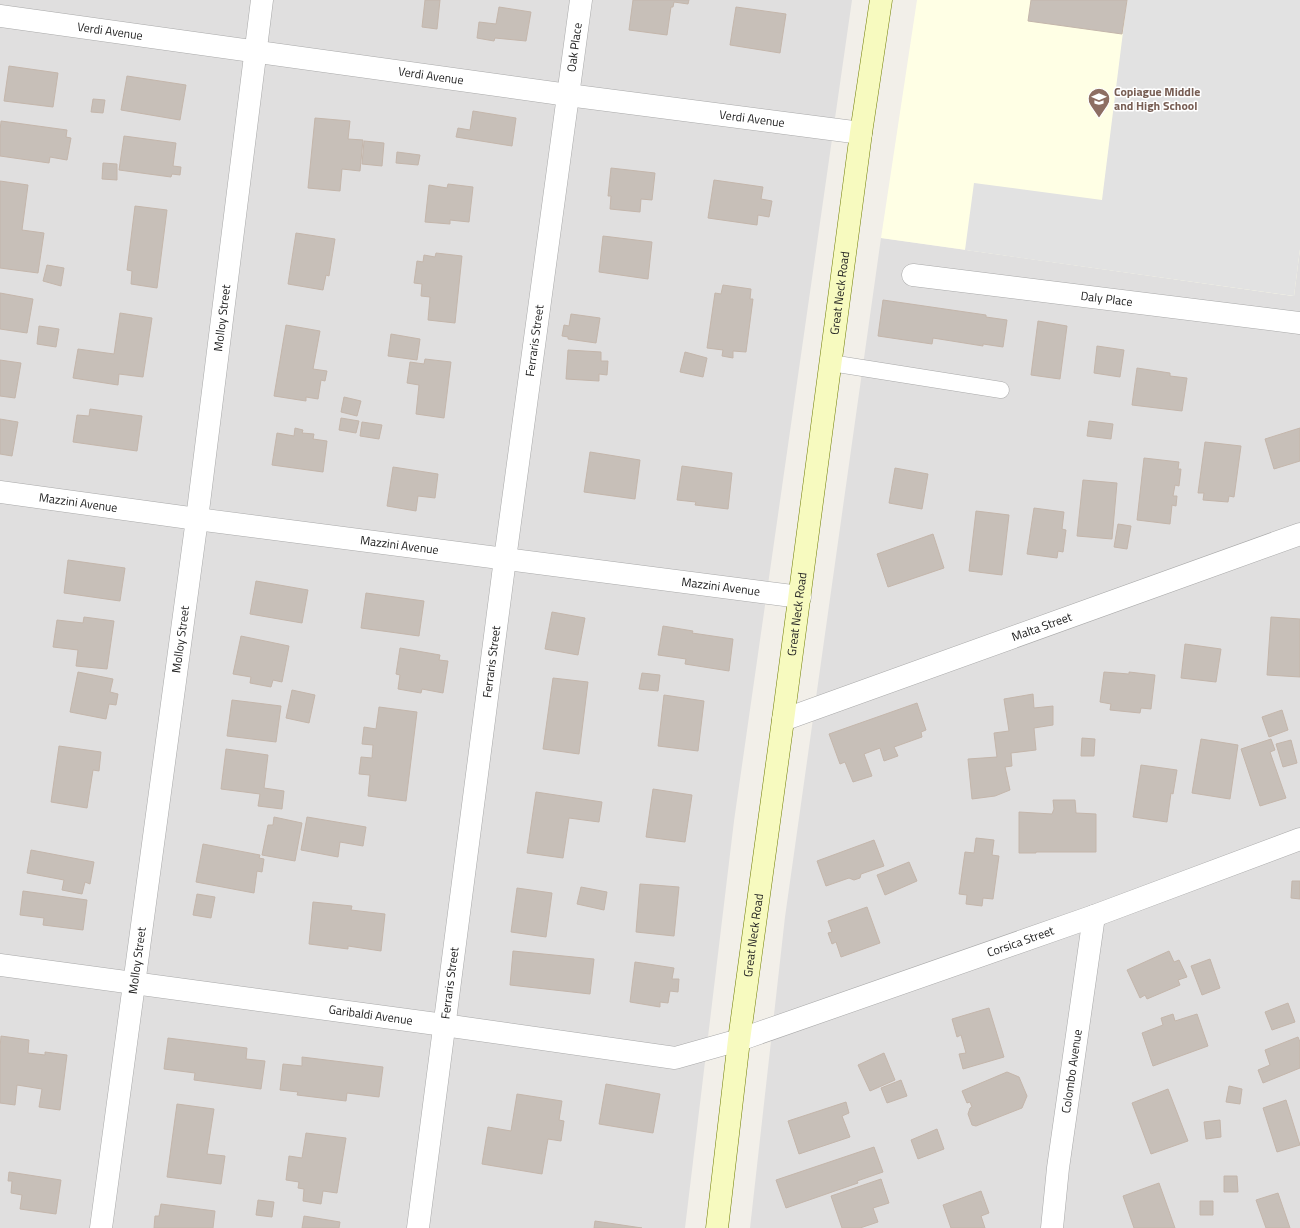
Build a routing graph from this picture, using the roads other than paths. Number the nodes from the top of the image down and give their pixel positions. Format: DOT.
graph roads {
  1 [pos="262,0"];
  2 [pos="581,0"];
  3 [pos="881,0"];
  4 [pos="0,16"];
  5 [pos="255,51"];
  6 [pos="568,95"];
  7 [pos="861,133"];
  8 [pos="913,275"];
  9 [pos="1300,323"];
  10 [pos="831,363"];
  11 [pos="1001,390"];
  12 [pos="0,492"];
  13 [pos="197,519"];
  14 [pos="1300,534"];
  15 [pos="505,559"];
  16 [pos="800,597"];
  17 [pos="783,720"];
  18 [pos="1300,839"];
  19 [pos="1094,916"];
  20 [pos="0,965"];
  21 [pos="134,983"];
  22 [pos="444,1025"];
  23 [pos="739,1040"];
  24 [pos="101,1228"];
  25 [pos="418,1228"];
  26 [pos="717,1228"];
  27 [pos="1052,1228"];
  1 -- 5 [label="street, Molloy Street"];
  2 -- 6 [label="street, Oak Place"];
  3 -- 7 [label="main road, Great Neck Road"];
  4 -- 5 [label="street, Verdi Avenue"];
  5 -- 6 [label="street, Verdi Avenue"];
  5 -- 13 [label="street, Molloy Street"];
  6 -- 7 [label="street, Verdi Avenue"];
  6 -- 15 [label="street, Ferraris Street"];
  7 -- 10 [label="main road, Great Neck Road"];
  8 -- 9 [label="street, Daly Place"];
  10 -- 11 [label="lane"];
  10 -- 16 [label="main road, Great Neck Road"];
  12 -- 13 [label="street, Mazzini Avenue"];
  13 -- 15 [label="street, Mazzini Avenue"];
  13 -- 21 [label="street, Molloy Street"];
  14 -- 17 [label="street, Malta Street"];
  15 -- 16 [label="street, Mazzini Avenue"];
  15 -- 22 [label="street, Ferraris Street"];
  16 -- 17 [label="main road, Great Neck Road"];
  17 -- 23 [label="main road, Great Neck Road"];
  18 -- 19 [label="street, Corsica Street"];
  19 -- 23 [label="street, Corsica Street"];
  19 -- 27 [label="street, Colombo Avenue"];
  20 -- 21 [label="street, Garibaldi Avenue"];
  21 -- 22 [label="street, Garibaldi Avenue"];
  21 -- 24 [label="street, Molloy Street"];
  22 -- 23 [label="street, Garibaldi Avenue"];
  22 -- 25 [label="street, Ferraris Street"];
  23 -- 26 [label="main road, Great Neck Road"];
}
